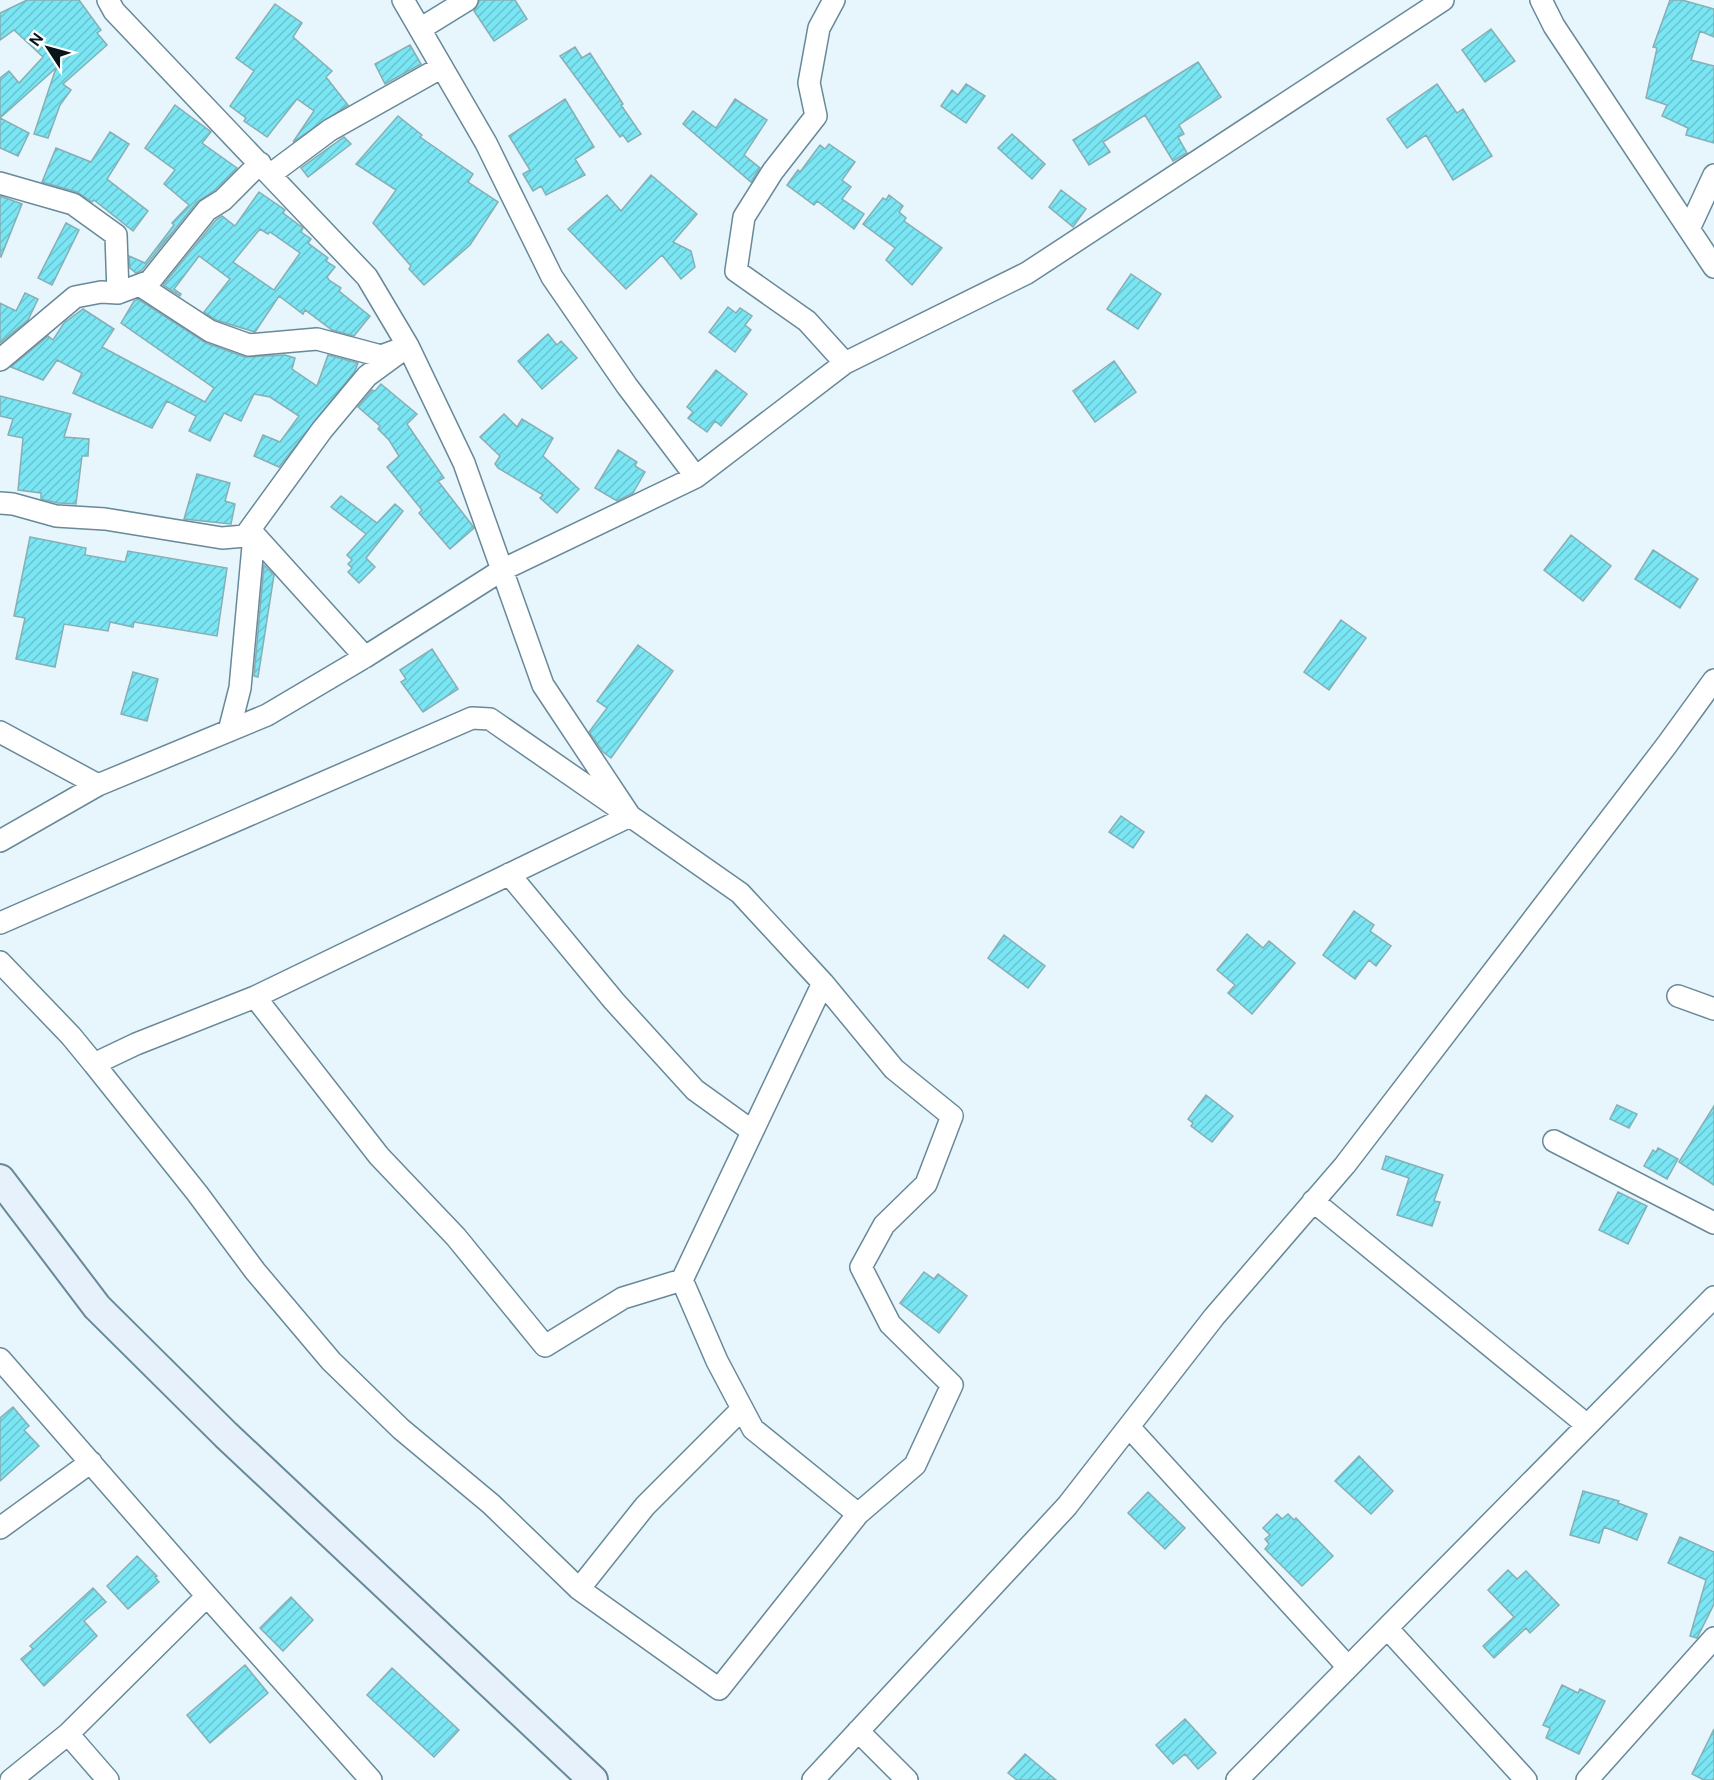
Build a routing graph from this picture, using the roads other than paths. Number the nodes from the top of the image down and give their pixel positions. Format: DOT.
graph roads {
  1 [pos="108,0"];
  2 [pos="403,0"];
  3 [pos="467,0"];
  4 [pos="834,0"];
  5 [pos="1443,0"];
  6 [pos="1541,0"];
  7 [pos="420,28"];
  8 [pos="442,67"];
  9 [pos="265,168"];
  10 [pos="1714,175"];
  11 [pos="0,183"];
  12 [pos="1689,229"];
  13 [pos="1714,267"];
  14 [pos="141,286"];
  15 [pos="118,293"];
  16 [pos="408,346"];
  17 [pos="0,360"];
  18 [pos="845,363"];
  19 [pos="696,477"];
  20 [pos="0,503"];
  21 [pos="252,532"];
  22 [pos="502,570"];
  23 [pos="365,657"];
  24 [pos="1714,680"];
  25 [pos="229,731"];
  26 [pos="0,732"];
  27 [pos="98,785"];
  28 [pos="630,816"];
  29 [pos="0,841"];
  30 [pos="509,874"];
  31 [pos="0,923"];
  32 [pos="0,962"];
  33 [pos="823,983"];
  34 [pos="1678,996"];
  35 [pos="255,997"];
  36 [pos="1714,1009"];
  37 [pos="94,1064"];
  38 [pos="752,1131"];
  39 [pos="1554,1141"];
  40 [pos="0,1179"];
  41 [pos="0,1201"];
  42 [pos="1313,1201"];
  43 [pos="1714,1223"];
  44 [pos="682,1280"];
  45 [pos="1714,1297"];
  46 [pos="0,1359"];
  47 [pos="742,1409"];
  48 [pos="1587,1425"];
  49 [pos="1129,1427"];
  50 [pos="91,1462"];
  51 [pos="858,1514"];
  52 [pos="0,1528"];
  53 [pos="579,1589"];
  54 [pos="207,1596"];
  55 [pos="1387,1628"];
  56 [pos="1714,1638"];
  57 [pos="1348,1667"];
  58 [pos="858,1731"];
  59 [pos="68,1734"];
  60 [pos="11,1780"];
  61 [pos="108,1780"];
  62 [pos="371,1780"];
  63 [pos="578,1780"];
  64 [pos="593,1780"];
  65 [pos="813,1780"];
  66 [pos="907,1780"];
  67 [pos="1237,1780"];
  68 [pos="1526,1780"];
  69 [pos="1587,1780"];
  1 -- 9 [label="street"];
  2 -- 7 [label="street"];
  3 -- 7 [label="street"];
  4 -- 18 [label="street"];
  5 -- 18 [label="street"];
  6 -- 12 [label="street"];
  7 -- 8 [label="street"];
  8 -- 9 [label="street"];
  8 -- 19 [label="street"];
  9 -- 14 [label="street"];
  9 -- 16 [label="street"];
  10 -- 12 [label="street"];
  11 -- 15 [label="street"];
  12 -- 13 [label="street"];
  14 -- 15 [label="street"];
  14 -- 16 [label="street"];
  15 -- 17 [label="street"];
  16 -- 21 [label="street"];
  16 -- 22 [label="street"];
  18 -- 19 [label="street"];
  19 -- 22 [label="street"];
  20 -- 21 [label="street"];
  21 -- 23 [label="street"];
  21 -- 25 [label="street"];
  22 -- 23 [label="street"];
  22 -- 28 [label="street"];
  23 -- 25 [label="street"];
  24 -- 42 [label="street"];
  25 -- 27 [label="street"];
  26 -- 27 [label="street"];
  27 -- 29 [label="street"];
  28 -- 30 [label="street"];
  28 -- 31 [label="street"];
  28 -- 33 [label="street"];
  30 -- 35 [label="street"];
  30 -- 38 [label="street"];
  32 -- 37 [label="street"];
  33 -- 38 [label="street"];
  33 -- 51 [label="street"];
  34 -- 36 [label="street"];
  35 -- 37 [label="street"];
  35 -- 44 [label="street"];
  37 -- 53 [label="street"];
  38 -- 44 [label="street"];
  39 -- 43 [label="street"];
  40 -- 64 [label="main road"];
  41 -- 63 [label="main road"];
  42 -- 48 [label="street"];
  42 -- 49 [label="street"];
  44 -- 47 [label="street"];
  45 -- 48 [label="street"];
  46 -- 50 [label="street"];
  47 -- 51 [label="street"];
  47 -- 53 [label="street"];
  48 -- 55 [label="street"];
  49 -- 57 [label="street"];
  49 -- 58 [label="street"];
  50 -- 52 [label="street"];
  50 -- 54 [label="street"];
  51 -- 53 [label="street"];
  54 -- 59 [label="street"];
  54 -- 62 [label="street"];
  55 -- 57 [label="street"];
  55 -- 68 [label="street"];
  56 -- 69 [label="street"];
  57 -- 67 [label="street"];
  58 -- 65 [label="street"];
  58 -- 66 [label="street"];
  59 -- 60 [label="street"];
  59 -- 61 [label="street"];
}
